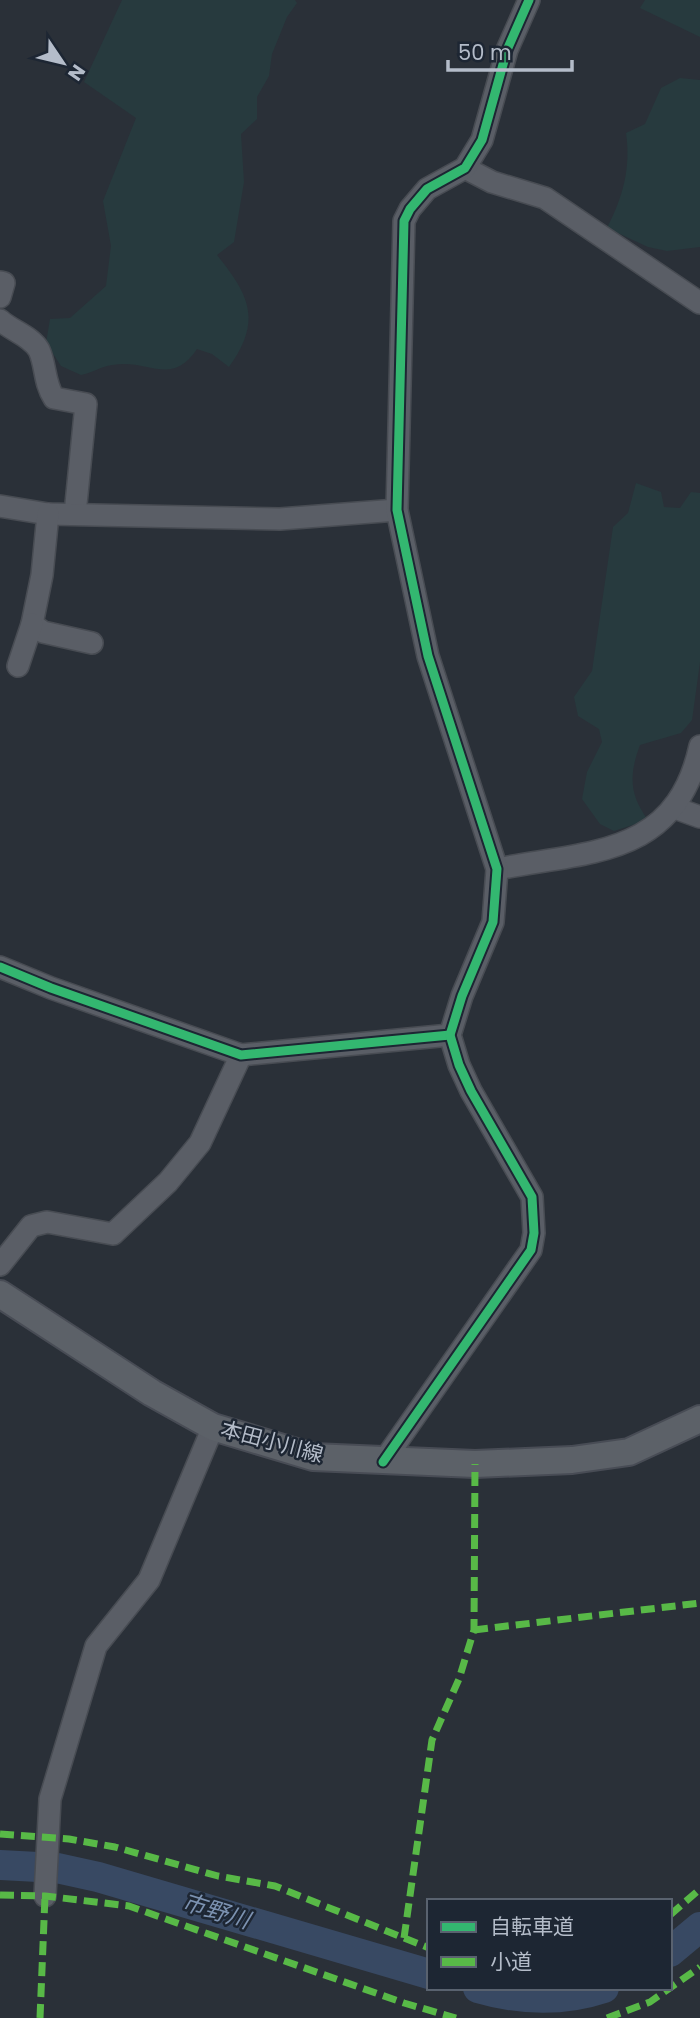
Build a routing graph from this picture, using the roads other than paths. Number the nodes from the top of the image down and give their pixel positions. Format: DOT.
graph roads {
  1 [pos="529,0"];
  2 [pos="465,167"];
  3 [pos="0,282"];
  4 [pos="0,297"];
  5 [pos="700,303"];
  6 [pos="0,320"];
  7 [pos="0,506"];
  8 [pos="397,510"];
  9 [pos="75,513"];
  10 [pos="48,514"];
  11 [pos="32,624"];
  12 [pos="92,643"];
  13 [pos="18,666"];
  14 [pos="700,746"];
  15 [pos="675,808"];
  16 [pos="700,817"];
  17 [pos="497,869"];
  18 [pos="0,967"];
  19 [pos="450,1035"];
  20 [pos="241,1055"];
  21 [pos="0,1265"];
  22 [pos="0,1294"];
  23 [pos="700,1419"];
  24 [pos="213,1427"];
  25 [pos="383,1462"];
  26 [pos="45,1896"];
  1 -- 2 [label="street"];
  2 -- 5 [label="street"];
  2 -- 8 [label="street"];
  3 -- 4 [label="street"];
  6 -- 9 [label="street"];
  7 -- 10 [label="street"];
  8 -- 9 [label="street"];
  8 -- 17 [label="street"];
  9 -- 10 [label="street"];
  10 -- 11 [label="street"];
  11 -- 12 [label="street"];
  11 -- 13 [label="street"];
  14 -- 15 [label="street"];
  15 -- 16 [label="street"];
  15 -- 17 [label="street"];
  17 -- 19 [label="street"];
  18 -- 20 [label="street"];
  19 -- 20 [label="street"];
  19 -- 25 [label="street"];
  20 -- 21 [label="street"];
  22 -- 24 [label="main road, 本田小川線"];
  23 -- 25 [label="main road, 本田小川線"];
  24 -- 25 [label="main road, 本田小川線"];
  24 -- 26 [label="street"];
}
